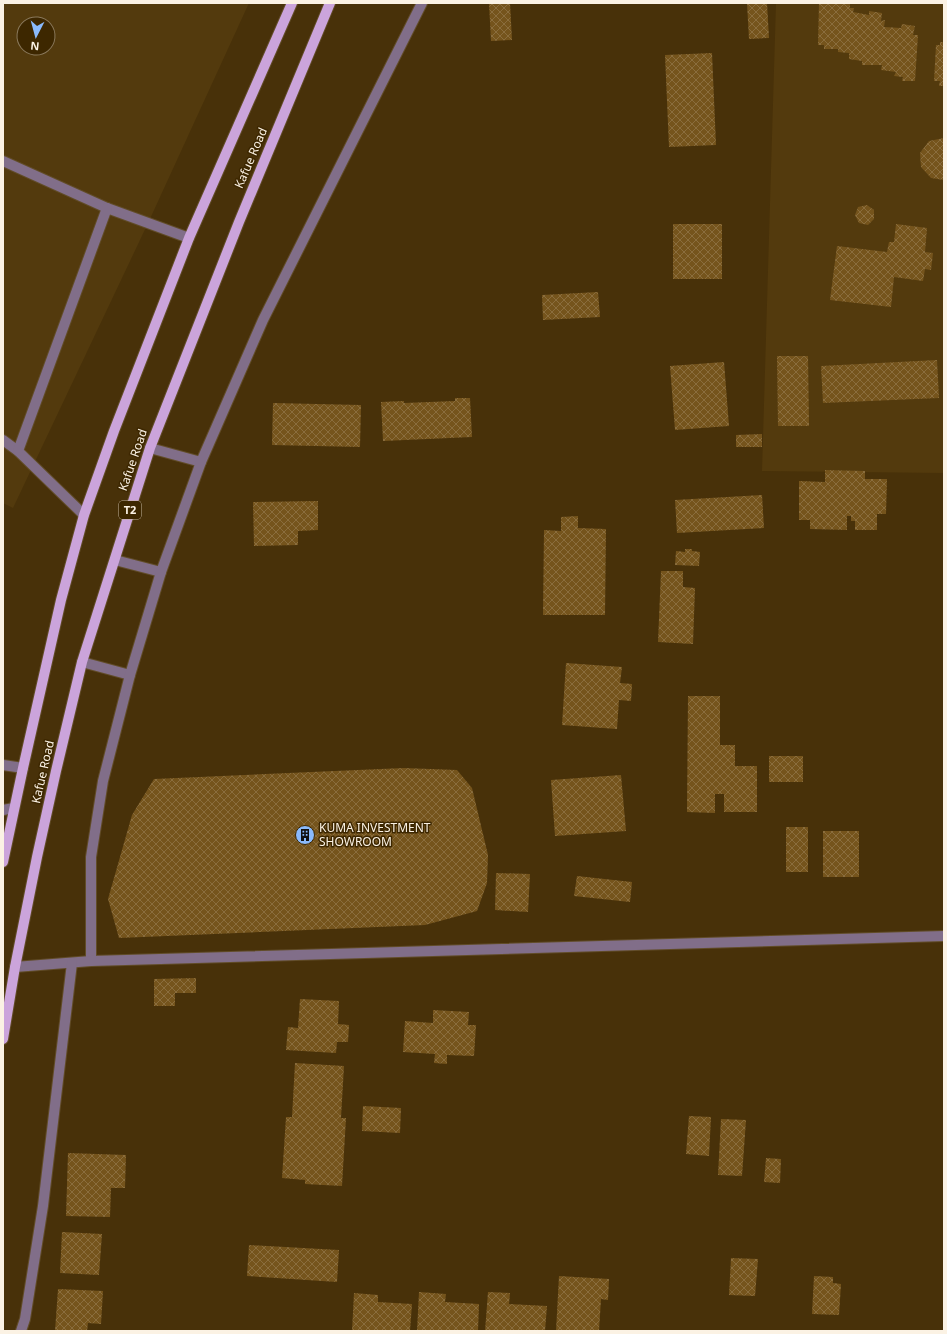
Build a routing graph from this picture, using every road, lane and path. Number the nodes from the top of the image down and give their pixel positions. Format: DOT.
graph roads {
  1 [pos="292,3"];
  2 [pos="330,3"];
  3 [pos="422,3"];
  4 [pos="3,161"];
  5 [pos="107,208"];
  6 [pos="189,238"];
  7 [pos="3,440"];
  8 [pos="150,448"];
  9 [pos="18,451"];
  10 [pos="201,462"];
  11 [pos="84,516"];
  12 [pos="115,560"];
  13 [pos="161,572"];
  14 [pos="82,662"];
  15 [pos="130,675"];
  16 [pos="3,765"];
  17 [pos="23,768"];
  18 [pos="14,808"];
  19 [pos="3,810"];
  20 [pos="3,862"];
  21 [pos="944,936"];
  22 [pos="91,961"];
  23 [pos="72,963"];
  24 [pos="15,967"];
  25 [pos="3,1039"];
  26 [pos="21,1331"];
  1 -- 6 [label="main road, Kafue Road"];
  2 -- 8 [label="main road, Kafue Road / T2"];
  3 -- 10 [label="street"];
  4 -- 5 [label="street"];
  5 -- 6 [label="street"];
  5 -- 9 [label="street"];
  6 -- 11 [label="main road, Kafue Road"];
  7 -- 9 [label="street"];
  8 -- 10 [label="street"];
  8 -- 12 [label="main road, Kafue Road / T2"];
  9 -- 11 [label="street"];
  10 -- 13 [label="street"];
  11 -- 17 [label="main road, Kafue Road"];
  12 -- 13 [label="street"];
  12 -- 14 [label="main road, Kafue Road / T2"];
  13 -- 15 [label="street"];
  14 -- 15 [label="street"];
  14 -- 24 [label="main road, Kafue Road / T2"];
  15 -- 22 [label="street"];
  16 -- 17 [label="street"];
  17 -- 18 [label="main road, Kafue Road"];
  18 -- 19 [label="street"];
  18 -- 20 [label="main road, Kafue Road"];
  21 -- 22 [label="street"];
  22 -- 23 [label="street"];
  23 -- 24 [label="street"];
  23 -- 26 [label="street"];
  24 -- 25 [label="main road, Kafue Road / T2"];
}
